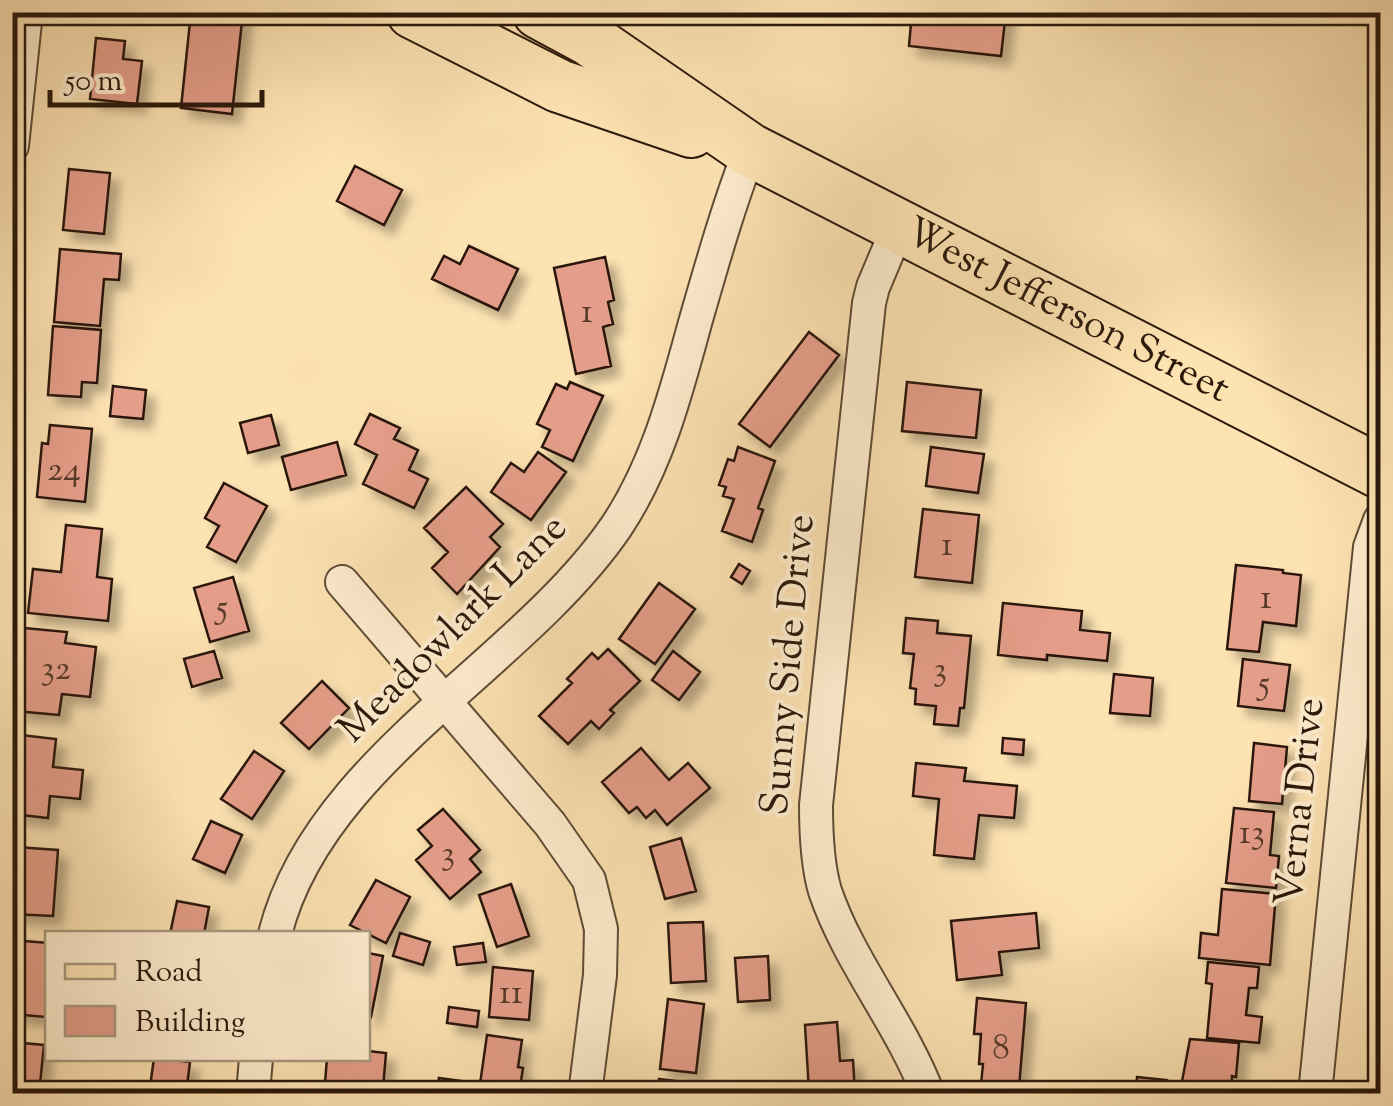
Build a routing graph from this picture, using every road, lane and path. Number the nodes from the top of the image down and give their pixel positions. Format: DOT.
graph roads {
  1 [pos="26,12"];
  2 [pos="412,12"];
  3 [pos="539,12"];
  4 [pos="12,146"];
  5 [pos="750,150"];
  6 [pos="898,225"];
  7 [pos="1380,472"];
  8 [pos="1380,520"];
  9 [pos="342,582"];
  10 [pos="446,702"];
  11 [pos="276,931"];
  12 [pos="256,1061"];
  13 [pos="253,1094"];
  14 [pos="585,1094"];
  15 [pos="928,1094"];
  16 [pos="1314,1094"];
  1 -- 4 [label="street"];
  2 -- 5 [label="main road, West Jefferson Street"];
  3 -- 5 [label="main road, West Jefferson Street"];
  5 -- 6 [label="main road, West Jefferson Street"];
  5 -- 10 [label="street, Meadowlark Lane"];
  6 -- 7 [label="main road, West Jefferson Street"];
  6 -- 15 [label="street, Sunny Side Drive"];
  8 -- 16 [label="street, Verna Drive"];
  9 -- 10 [label="street"];
  10 -- 11 [label="street, Meadowlark Lane"];
  10 -- 14 [label="street"];
  12 -- 13 [label="street"];
}
